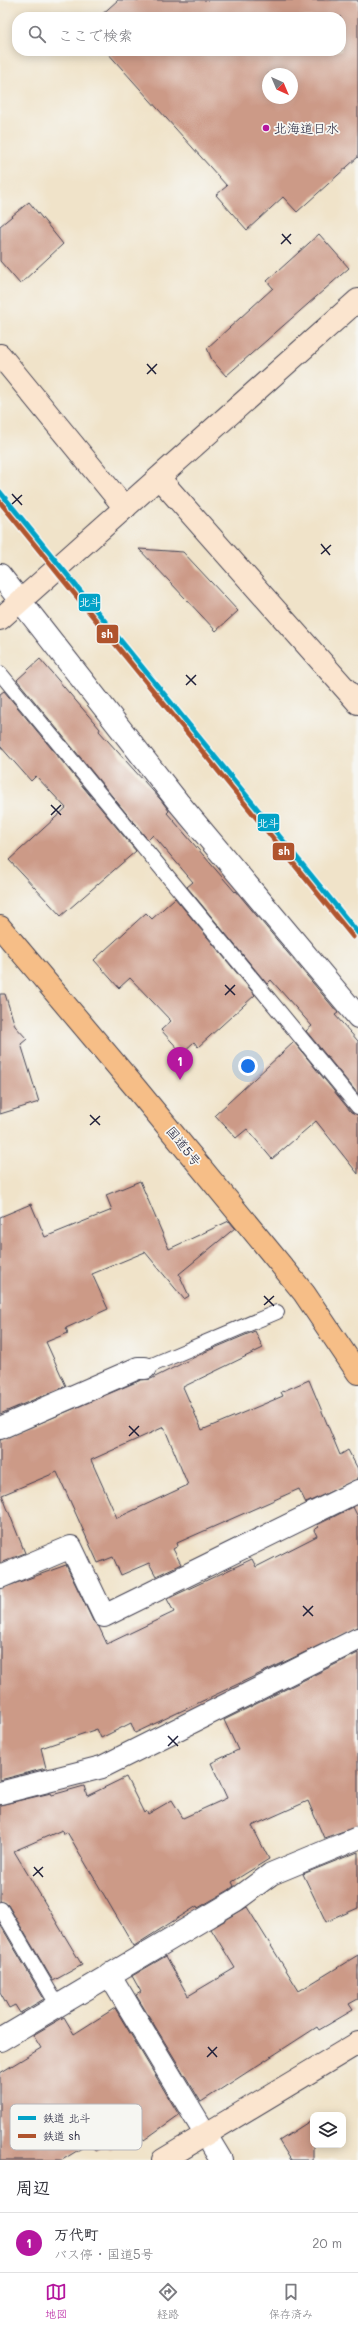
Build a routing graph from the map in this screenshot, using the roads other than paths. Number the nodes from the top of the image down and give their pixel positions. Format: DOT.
graph roads {
  1 [pos="358,300"];
  2 [pos="0,356"];
  3 [pos="158,478"];
  4 [pos="125,508"];
  5 [pos="0,575"];
  6 [pos="22,600"];
  7 [pos="0,619"];
  8 [pos="0,673"];
  9 [pos="358,703"];
  10 [pos="0,927"];
  11 [pos="358,1017"];
  12 [pos="358,1107"];
  13 [pos="276,1312"];
  14 [pos="145,1368"];
  15 [pos="358,1372"];
  16 [pos="0,1428"];
  17 [pos="358,1490"];
  18 [pos="0,1577"];
  19 [pos="358,1639"];
  20 [pos="0,1793"];
  21 [pos="358,1838"];
  22 [pos="1,1909"];
  23 [pos="109,1974"];
  24 [pos="58,2006"];
  25 [pos="0,2040"];
  26 [pos="358,2043"];
  27 [pos="206,2134"];
  28 [pos="162,2160"];
  29 [pos="221,2160"];
  1 -- 3 [label="street"];
  2 -- 4 [label="street"];
  3 -- 4 [label="street"];
  3 -- 9 [label="street"];
  4 -- 6 [label="street"];
  5 -- 6 [label="street"];
  6 -- 7 [label="street"];
  6 -- 11 [label="street"];
  8 -- 12 [label="lane"];
  10 -- 15 [label="highway, 国道5号"];
  13 -- 14 [label="lane"];
  14 -- 16 [label="street"];
  17 -- 18 [label="street"];
  19 -- 20 [label="street"];
  21 -- 23 [label="street"];
  22 -- 24 [label="lane"];
  23 -- 24 [label="street"];
  23 -- 27 [label="street"];
  24 -- 25 [label="street"];
  26 -- 27 [label="street"];
  27 -- 28 [label="street"];
  27 -- 29 [label="street"];
}
